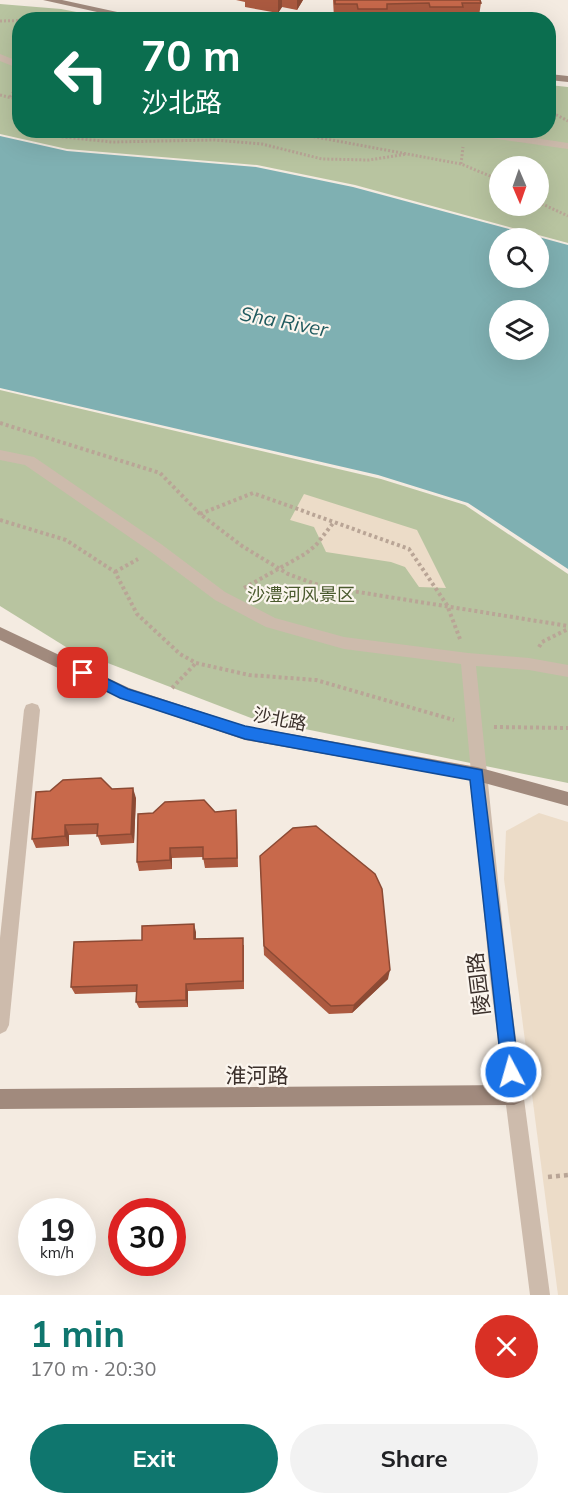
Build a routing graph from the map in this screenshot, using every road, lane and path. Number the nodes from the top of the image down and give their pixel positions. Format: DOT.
graph roads {
  1 [pos="48,0"];
  2 [pos="109,12"];
  3 [pos="12,94"];
  4 [pos="0,95"];
  5 [pos="10,97"];
  6 [pos="73,138"];
  7 [pos="321,138"];
  8 [pos="512,138"];
  9 [pos="568,146"];
  10 [pos="407,154"];
  11 [pos="489,173"];
  12 [pos="549,207"];
  13 [pos="568,216"];
  14 [pos="0,423"];
  15 [pos="0,455"];
  16 [pos="200,514"];
  17 [pos="0,520"];
  18 [pos="334,522"];
  19 [pos="279,569"];
  20 [pos="228,601"];
  21 [pos="447,605"];
  22 [pos="568,628"];
  23 [pos="0,633"];
  24 [pos="468,659"];
  25 [pos="196,663"];
  26 [pos="529,664"];
  27 [pos="568,671"];
  28 [pos="157,704"];
  29 [pos="32,710"];
  30 [pos="473,726"];
  31 [pos="568,729"];
  32 [pos="477,774"];
  33 [pos="568,799"];
  34 [pos="0,1025"];
  35 [pos="514,1095"];
  36 [pos="0,1099"];
  37 [pos="540,1295"];
  1 -- 2 [label="street"];
  3 -- 5 [label="path"];
  4 -- 5 [label="path"];
  6 -- 10 [label="path"];
  7 -- 10 [label="path"];
  8 -- 9 [label="street"];
  10 -- 11 [label="path"];
  12 -- 13 [label="path"];
  14 -- 16 [label="path"];
  15 -- 20 [label="street"];
  16 -- 18 [label="path"];
  16 -- 19 [label="path"];
  17 -- 25 [label="path"];
  18 -- 19 [label="path"];
  18 -- 21 [label="path"];
  19 -- 20 [label="path"];
  19 -- 21 [label="path"];
  20 -- 24 [label="street"];
  21 -- 22 [label="path"];
  21 -- 24 [label="path"];
  22 -- 26 [label="path"];
  23 -- 28 [label="street, 沙北路"];
  24 -- 26 [label="street"];
  24 -- 30 [label="street, 陵园路"];
  25 -- 28 [label="path"];
  25 -- 30 [label="path"];
  26 -- 27 [label="street"];
  28 -- 32 [label="street, 沙北路"];
  29 -- 34 [label="street"];
  30 -- 31 [label="path"];
  30 -- 32 [label="street, 陵园路"];
  32 -- 33 [label="street, 沙北路"];
  32 -- 35 [label="street, 陵园路"];
  35 -- 36 [label="street, 淮河路"];
  35 -- 37 [label="street, 陵园路"];
}
